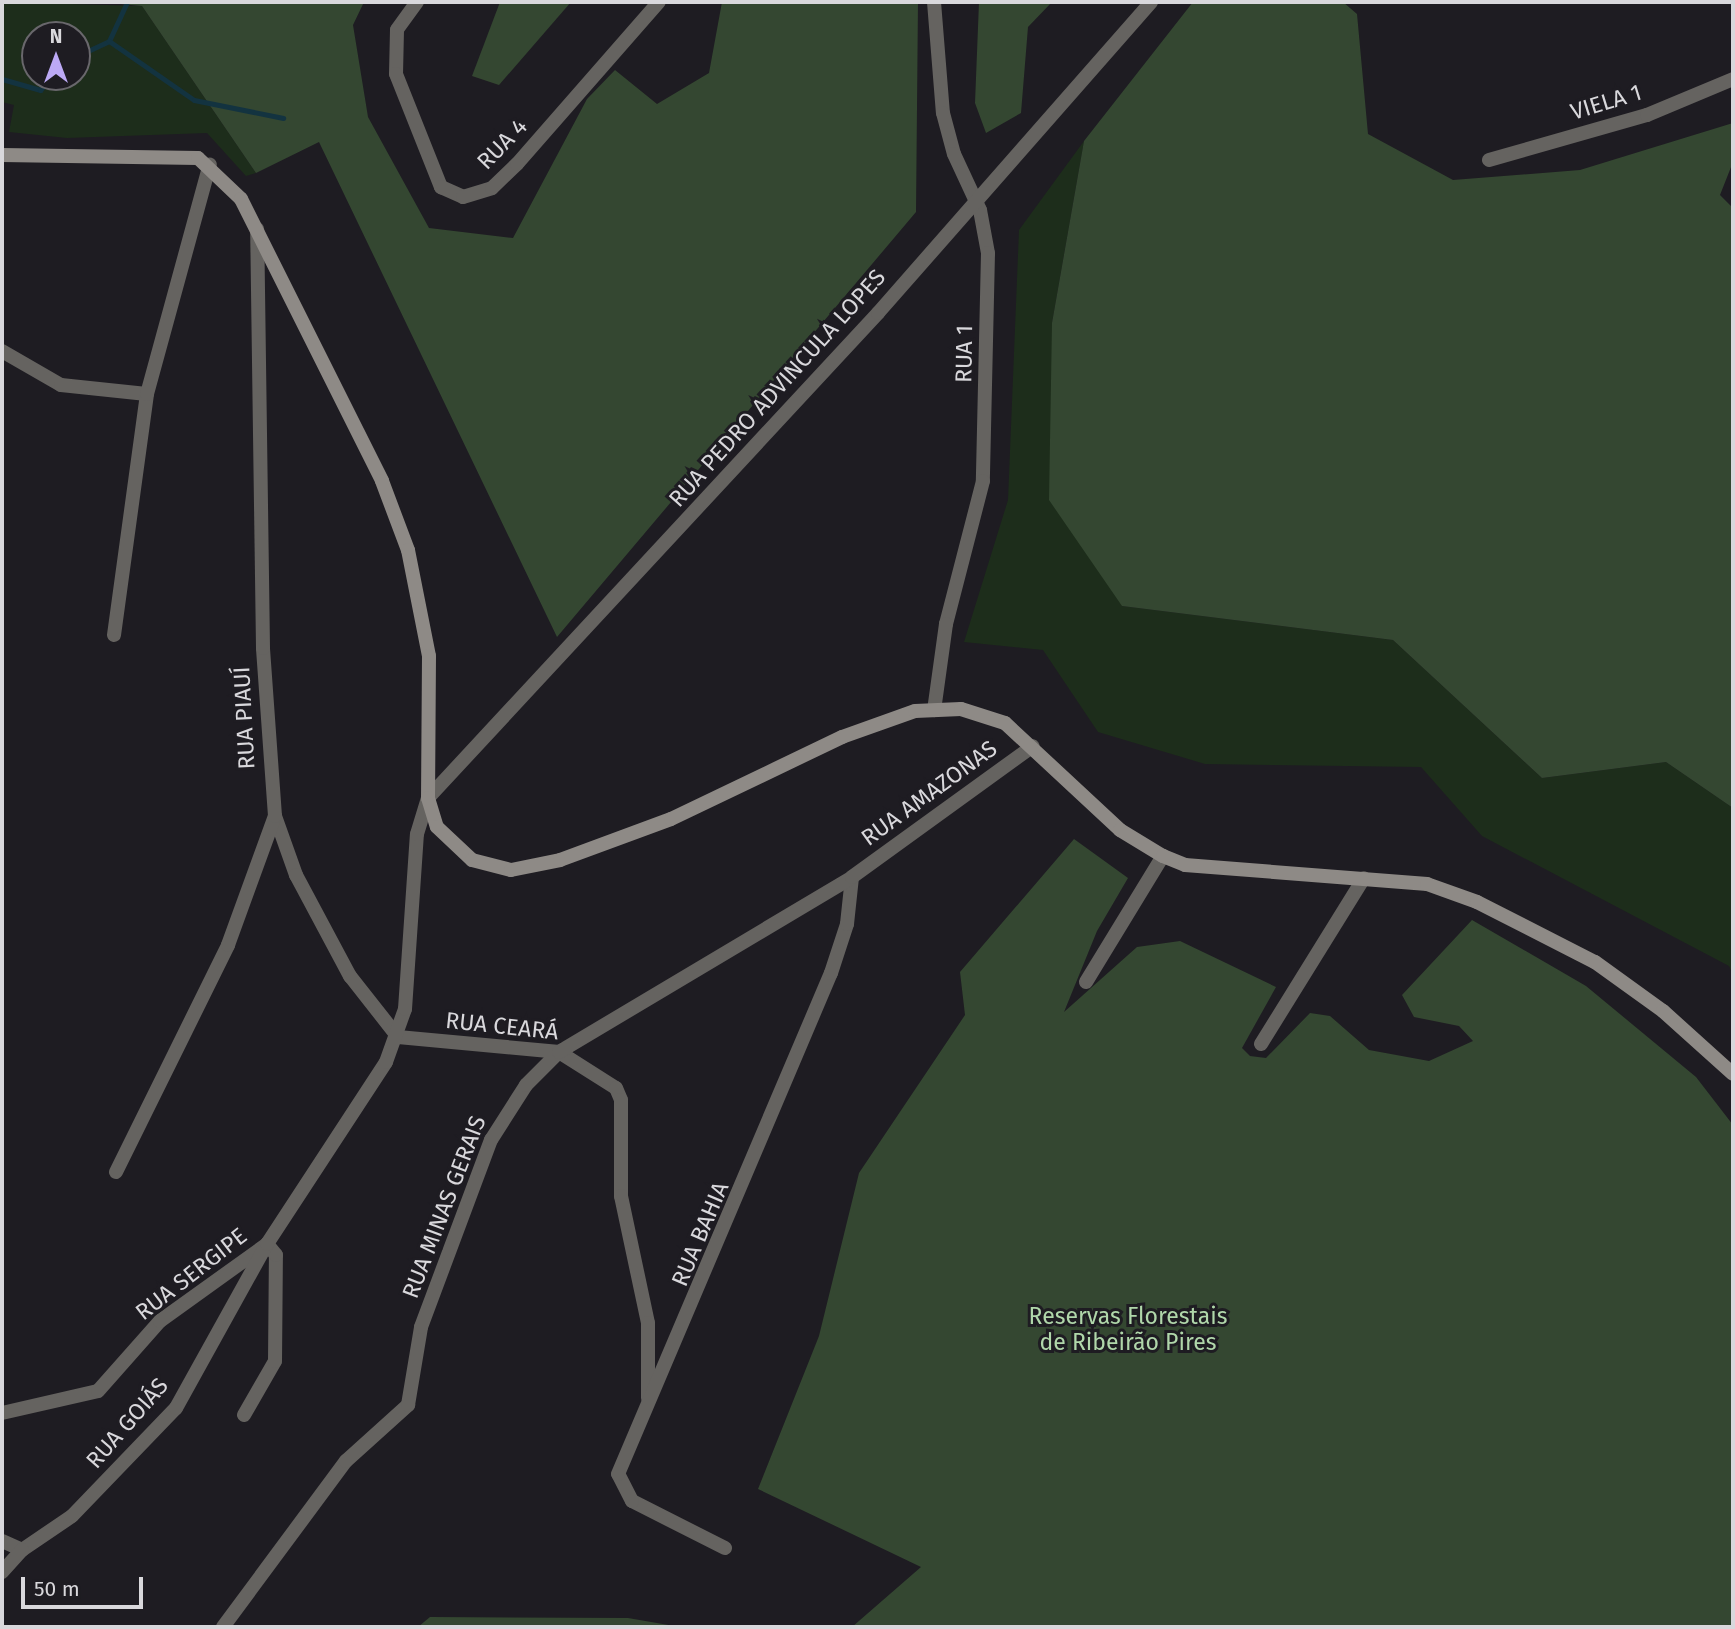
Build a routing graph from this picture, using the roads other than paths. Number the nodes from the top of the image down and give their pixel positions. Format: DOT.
graph roads {
  1 [pos="417,2"];
  2 [pos="659,2"];
  3 [pos="934,2"];
  4 [pos="1151,2"];
  5 [pos="1733,79"];
  6 [pos="2,155"];
  7 [pos="1489,160"];
  8 [pos="210,164"];
  9 [pos="975,197"];
  10 [pos="257,228"];
  11 [pos="2,351"];
  12 [pos="147,394"];
  13 [pos="114,635"];
  14 [pos="934,710"];
  15 [pos="1033,746"];
  16 [pos="428,798"];
  17 [pos="275,816"];
  18 [pos="1163,856"];
  19 [pos="852,877"];
  20 [pos="1364,878"];
  21 [pos="1086,982"];
  22 [pos="398,1037"];
  23 [pos="1261,1044"];
  24 [pos="559,1052"];
  25 [pos="1733,1073"];
  26 [pos="116,1172"];
  27 [pos="267,1244"];
  28 [pos="648,1398"];
  29 [pos="2,1413"];
  30 [pos="244,1415"];
  31 [pos="2,1541"];
  32 [pos="725,1548"];
  33 [pos="22,1550"];
  34 [pos="2,1572"];
  35 [pos="223,1627"];
  1 -- 2 [label="street, RUA 4"];
  3 -- 9 [label="street, RUA 1"];
  4 -- 9 [label="street, RUA PEDRO ADVINCULA LOPES"];
  5 -- 7 [label="street, VIELA 1"];
  6 -- 8 [label="main road"];
  8 -- 10 [label="main road"];
  8 -- 12 [label="street"];
  9 -- 14 [label="street, RUA 1"];
  9 -- 16 [label="street, RUA PEDRO ADVINCULA LOPES"];
  10 -- 16 [label="main road"];
  10 -- 17 [label="street, RUA PIAUÍ"];
  11 -- 12 [label="street"];
  12 -- 13 [label="street"];
  14 -- 15 [label="main road"];
  14 -- 16 [label="main road"];
  15 -- 18 [label="main road"];
  15 -- 19 [label="street, RUA AMAZONAS"];
  16 -- 22 [label="street"];
  17 -- 22 [label="street"];
  17 -- 26 [label="street, RUA PIAUÍ"];
  18 -- 20 [label="main road"];
  18 -- 21 [label="street"];
  19 -- 24 [label="street, RUA MINAS GERAIS"];
  19 -- 28 [label="street, RUA BAHIA"];
  20 -- 23 [label="street"];
  20 -- 25 [label="main road"];
  22 -- 24 [label="street, RUA CEARÁ"];
  22 -- 27 [label="street, RUA GOIÁS"];
  24 -- 28 [label="street, RUA CEARÁ"];
  24 -- 35 [label="street, RUA MINAS GERAIS"];
  27 -- 29 [label="street, RUA SERGIPE"];
  27 -- 30 [label="street"];
  27 -- 33 [label="street, RUA GOIÁS"];
  28 -- 32 [label="street, RUA BAHIA"];
  31 -- 33 [label="street"];
  33 -- 34 [label="street, RUA GOIÁS"];
}
